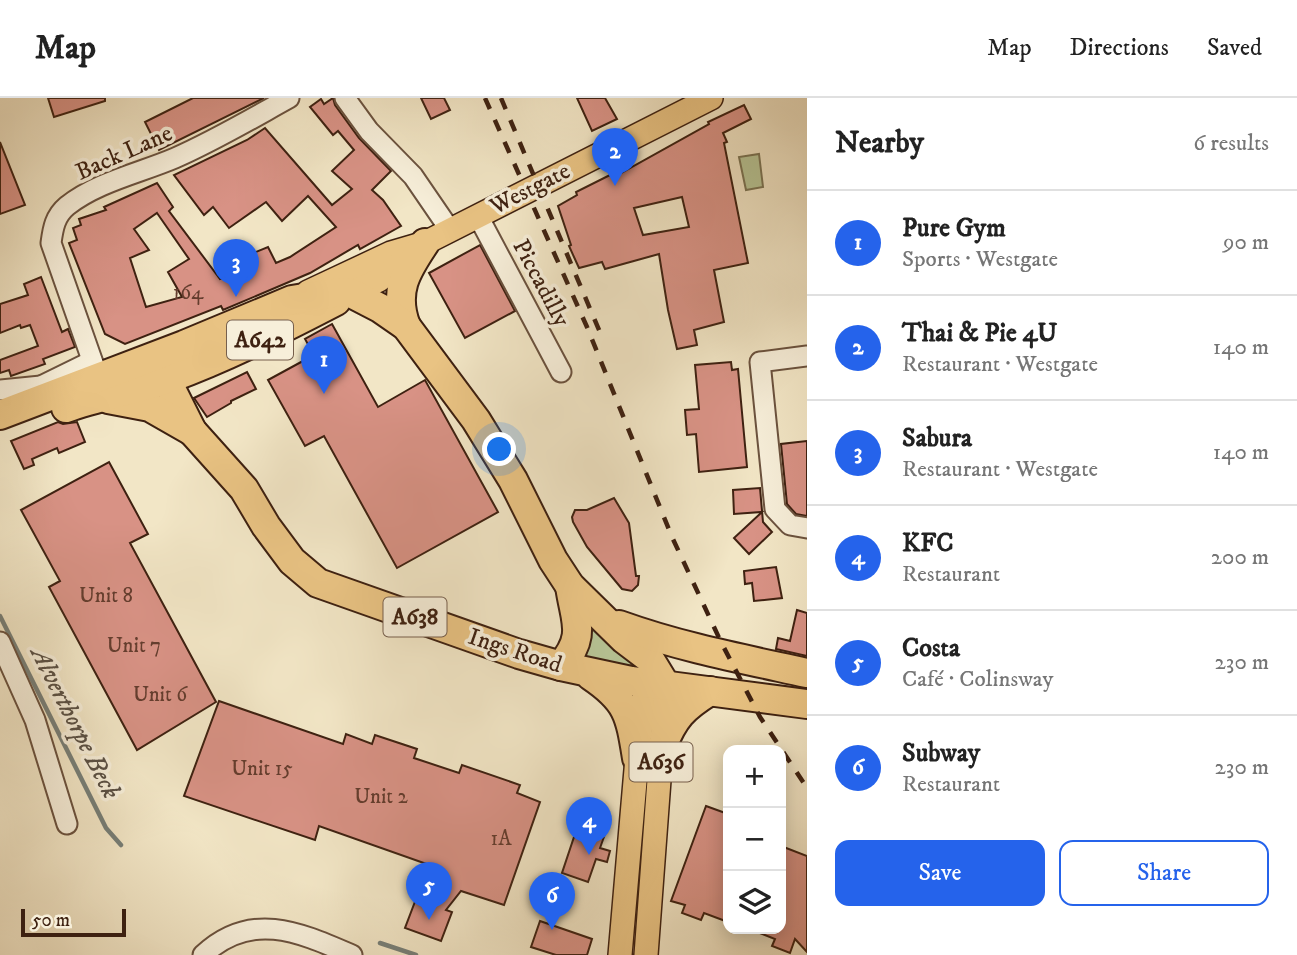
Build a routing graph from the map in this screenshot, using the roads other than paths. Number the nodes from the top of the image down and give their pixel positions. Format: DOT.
graph roads {
  1 [pos="289,98"];
  2 [pos="345,98"];
  3 [pos="704,100"];
  4 [pos="478,216"];
  5 [pos="450,230"];
  6 [pos="425,243"];
  7 [pos="351,293"];
  8 [pos="292,300"];
  9 [pos="406,327"];
  10 [pos="184,345"];
  11 [pos="807,356"];
  12 [pos="561,372"];
  13 [pos="135,376"];
  14 [pos="94,379"];
  15 [pos="166,379"];
  16 [pos="0,390"];
  17 [pos="48,390"];
  18 [pos="0,415"];
  19 [pos="0,431"];
  20 [pos="192,431"];
  21 [pos="807,528"];
  22 [pos="570,586"];
  23 [pos="603,619"];
  24 [pos="0,642"];
  25 [pos="703,650"];
  26 [pos="574,669"];
  27 [pos="807,673"];
  28 [pos="657,680"];
  29 [pos="710,691"];
  30 [pos="807,704"];
  31 [pos="649,752"];
  32 [pos="67,824"];
  33 [pos="202,955"];
  34 [pos="352,955"];
  35 [pos="620,955"];
  36 [pos="646,955"];
  1 -- 14 [label="street, Back Lane"];
  2 -- 5 [label="street"];
  3 -- 4 [label="main road, Westgate / A642"];
  4 -- 5 [label="main road, Westgate / A642"];
  4 -- 12 [label="street, Piccadilly"];
  5 -- 6 [label="main road, Westgate / A642"];
  6 -- 7 [label="main road, Westgate / A642"];
  6 -- 8 [label="main road, Westgate / A642"];
  6 -- 9 [label="highway"];
  7 -- 8 [label="highway, A638"];
  7 -- 9 [label="highway"];
  7 -- 15 [label="highway, Westgate / A642"];
  8 -- 10 [label="highway, Westgate / A638"];
  9 -- 22 [label="highway"];
  10 -- 13 [label="highway, Westgate / A638"];
  10 -- 15 [label="highway"];
  11 -- 21 [label="street"];
  13 -- 14 [label="highway, A638"];
  13 -- 15 [label="highway, Westgate / A642"];
  14 -- 17 [label="highway, A638"];
  14 -- 19 [label="highway, A638"];
  14 -- 20 [label="highway, A638"];
  15 -- 20 [label="highway, Ings Road / A638"];
  16 -- 17 [label="street"];
  17 -- 18 [label="highway, A638"];
  20 -- 26 [label="highway, Ings Road / A638"];
  22 -- 23 [label="highway"];
  22 -- 26 [label="highway"];
  23 -- 25 [label="highway"];
  23 -- 28 [label="highway"];
  24 -- 32 [label="street"];
  25 -- 27 [label="highway"];
  25 -- 28 [label="highway"];
  26 -- 28 [label="highway, Ings Road / A638"];
  26 -- 31 [label="highway"];
  28 -- 29 [label="highway, Ings Road / A638"];
  28 -- 31 [label="main road, A636"];
  29 -- 30 [label="highway, Ings Road / A638"];
  29 -- 31 [label="highway"];
  31 -- 35 [label="main road, A636"];
  31 -- 36 [label="main road, A636"];
  33 -- 34 [label="street"];
}
